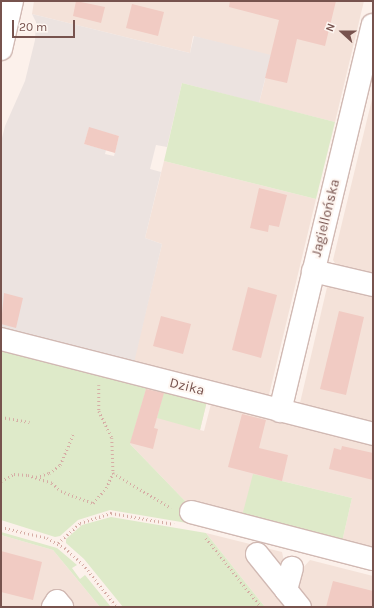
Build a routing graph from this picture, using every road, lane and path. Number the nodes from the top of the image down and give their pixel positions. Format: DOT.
graph roads {
  1 [pos="12,1"];
  2 [pos="373,25"];
  3 [pos="1,49"];
  4 [pos="313,271"];
  5 [pos="373,285"];
  6 [pos="1,339"];
  7 [pos="99,381"];
  8 [pos="280,411"];
  9 [pos="1,417"];
  10 [pos="30,422"];
  11 [pos="73,434"];
  12 [pos="373,434"];
  13 [pos="114,472"];
  14 [pos="35,478"];
  15 [pos="1,481"];
  16 [pos="181,515"];
  17 [pos="1,527"];
  18 [pos="204,534"];
  19 [pos="58,543"];
  20 [pos="257,554"];
  21 [pos="373,559"];
  22 [pos="292,568"];
  23 [pos="293,599"];
  24 [pos="53,607"];
  25 [pos="62,607"];
  26 [pos="117,607"];
  27 [pos="261,607"];
  1 -- 3 [label="street"];
  2 -- 4 [label="street, Jagiellońska"];
  4 -- 5 [label="street"];
  4 -- 8 [label="street, Jagiellońska"];
  6 -- 8 [label="street, Dzika"];
  7 -- 13 [label="path"];
  8 -- 12 [label="street, Dzika"];
  9 -- 10 [label="path"];
  11 -- 14 [label="path"];
  13 -- 14 [label="path"];
  13 -- 16 [label="path"];
  14 -- 15 [label="path"];
  16 -- 19 [label="path"];
  16 -- 21 [label="street"];
  17 -- 19 [label="path"];
  18 -- 27 [label="path"];
  19 -- 26 [label="path"];
  20 -- 23 [label="street"];
  22 -- 23 [label="street"];
  24 -- 25 [label="street"];
}
